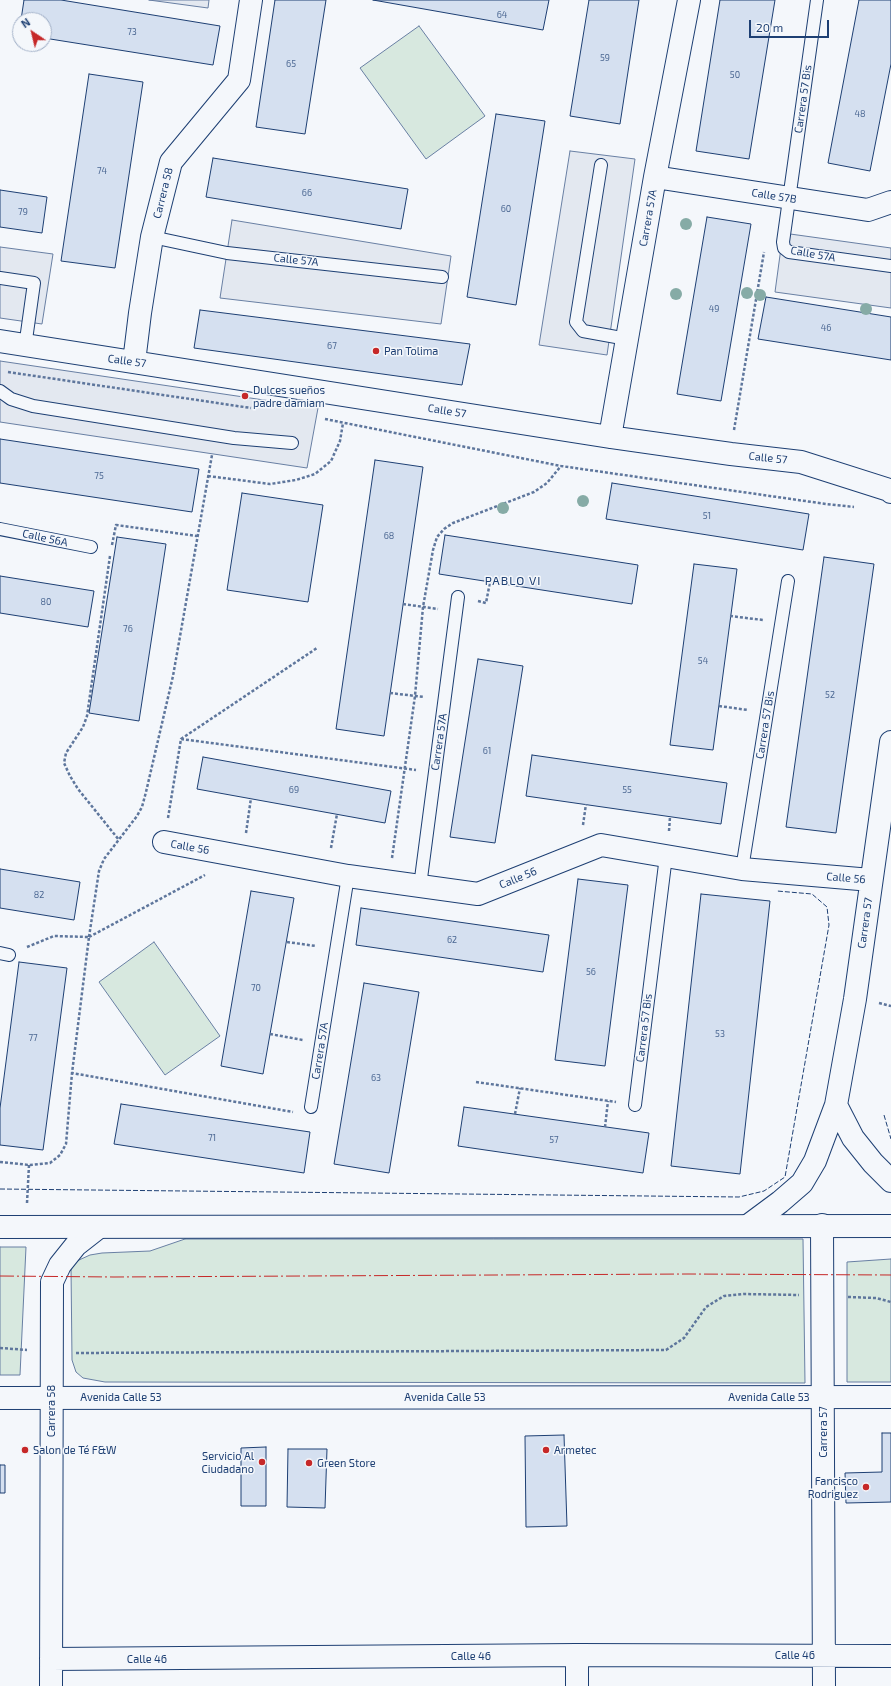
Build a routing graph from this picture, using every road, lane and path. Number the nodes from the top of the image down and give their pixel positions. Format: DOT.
graph roads {
  1 [pos="251,0"];
  2 [pos="689,0"];
  3 [pos="817,0"];
  4 [pos="601,165"];
  5 [pos="656,177"];
  6 [pos="790,199"];
  7 [pos="891,202"];
  8 [pos="152,237"];
  9 [pos="764,251"];
  10 [pos="891,266"];
  11 [pos="442,277"];
  12 [pos="0,278"];
  13 [pos="627,339"];
  14 [pos="0,342"];
  15 [pos="25,347"];
  16 [pos="134,362"];
  17 [pos="8,372"];
  18 [pos="0,391"];
  19 [pos="256,409"];
  20 [pos="323,419"];
  21 [pos="343,423"];
  22 [pos="216,434"];
  23 [pos="610,436"];
  24 [pos="292,443"];
  25 [pos="730,454"];
  26 [pos="208,476"];
  27 [pos="891,492"];
  28 [pos="855,507"];
  29 [pos="0,529"];
  30 [pos="197,536"];
  31 [pos="91,547"];
  32 [pos="112,548"];
  33 [pos="110,555"];
  34 [pos="788,581"];
  35 [pos="458,597"];
  36 [pos="403,604"];
  37 [pos="456,611"];
  38 [pos="730,616"];
  39 [pos="781,622"];
  40 [pos="317,648"];
  41 [pos="390,693"];
  42 [pos="445,699"];
  43 [pos="719,706"];
  44 [pos="767,712"];
  45 [pos="181,739"];
  46 [pos="891,742"];
  47 [pos="435,773"];
  48 [pos="251,798"];
  49 [pos="337,814"];
  50 [pos="119,840"];
  51 [pos="164,842"];
  52 [pos="242,856"];
  53 [pos="666,856"];
  54 [pos="742,869"];
  55 [pos="326,872"];
  56 [pos="207,874"];
  57 [pos="348,876"];
  58 [pos="871,880"];
  59 [pos="420,886"];
  60 [pos="89,937"];
  61 [pos="287,942"];
  62 [pos="336,949"];
  63 [pos="4,954"];
  64 [pos="270,1034"];
  65 [pos="321,1044"];
  66 [pos="72,1073"];
  67 [pos="476,1082"];
  68 [pos="520,1088"];
  69 [pos="608,1101"];
  70 [pos="635,1104"];
  71 [pos="836,1104"];
  72 [pos="311,1108"];
  73 [pos="515,1114"];
  74 [pos="605,1127"];
  75 [pos="0,1162"];
  76 [pos="28,1165"];
  77 [pos="891,1181"];
  78 [pos="749,1225"];
  79 [pos="822,1225"];
  80 [pos="891,1226"];
  81 [pos="0,1227"];
  82 [pos="27,1227"];
  83 [pos="99,1227"];
  84 [pos="822,1296"];
  85 [pos="891,1302"];
  86 [pos="0,1348"];
  87 [pos="52,1353"];
  88 [pos="51,1397"];
  89 [pos="823,1397"];
  90 [pos="891,1397"];
  91 [pos="0,1398"];
  92 [pos="577,1655"];
  93 [pos="824,1656"];
  94 [pos="891,1656"];
  95 [pos="51,1659"];
  96 [pos="51,1686"];
  97 [pos="577,1686"];
  98 [pos="824,1686"];
  1 -- 8 [label="street, Carrera 58"];
  2 -- 5 [label="street, Carrera 57A"];
  3 -- 6 [label="lane, Carrera 57 Bis"];
  4 -- 13 [label="lane"];
  5 -- 6 [label="street, Calle 57B"];
  5 -- 13 [label="street, Carrera 57A"];
  6 -- 7 [label="street, Calle 57B"];
  6 -- 10 [label="lane, Calle 57A"];
  8 -- 11 [label="lane, Calle 57A"];
  8 -- 16 [label="street, Carrera 58"];
  9 -- 25 [label="path"];
  12 -- 15 [label="lane"];
  13 -- 23 [label="street, Carrera 57A"];
  14 -- 15 [label="street, Calle 57"];
  15 -- 16 [label="street, Calle 57"];
  16 -- 23 [label="street, Calle 57"];
  17 -- 19 [label="path"];
  18 -- 22 [label="lane"];
  20 -- 21 [label="path"];
  21 -- 26 [label="path"];
  21 -- 28 [label="path"];
  22 -- 24 [label="lane"];
  22 -- 26 [label="path"];
  23 -- 25 [label="street, Calle 57"];
  25 -- 27 [label="street, Calle 57"];
  26 -- 30 [label="path"];
  29 -- 31 [label="lane, Calle 56A"];
  30 -- 32 [label="path"];
  30 -- 50 [label="path"];
  33 -- 50 [label="path"];
  34 -- 39 [label="lane, Carrera 57 Bis"];
  35 -- 37 [label="lane, Carrera 57A"];
  36 -- 37 [label="path"];
  37 -- 42 [label="lane, Carrera 57A"];
  38 -- 39 [label="path"];
  39 -- 44 [label="lane, Carrera 57 Bis"];
  40 -- 45 [label="path"];
  41 -- 42 [label="path"];
  42 -- 47 [label="lane, Carrera 57A"];
  43 -- 44 [label="path"];
  44 -- 54 [label="lane, Carrera 57 Bis"];
  45 -- 47 [label="path"];
  45 -- 51 [label="path"];
  46 -- 58 [label="street, Carrera 57"];
  47 -- 59 [label="lane, Carrera 57A"];
  48 -- 52 [label="path"];
  49 -- 55 [label="path"];
  50 -- 60 [label="path"];
  51 -- 52 [label="street, Calle 56"];
  52 -- 55 [label="street, Calle 56"];
  53 -- 54 [label="street, Calle 56"];
  53 -- 59 [label="street, Calle 56"];
  53 -- 70 [label="lane, Carrera 57 Bis"];
  54 -- 58 [label="street, Calle 56"];
  55 -- 57 [label="street, Calle 56"];
  56 -- 60 [label="path"];
  57 -- 59 [label="street, Calle 56"];
  57 -- 62 [label="lane, Carrera 57A"];
  58 -- 71 [label="street, Carrera 57"];
  60 -- 63 [label="path"];
  60 -- 66 [label="path"];
  61 -- 62 [label="path"];
  62 -- 65 [label="lane, Carrera 57A"];
  64 -- 65 [label="path"];
  65 -- 72 [label="lane, Carrera 57A"];
  66 -- 72 [label="path"];
  66 -- 76 [label="path"];
  67 -- 68 [label="path"];
  68 -- 69 [label="path"];
  68 -- 73 [label="path"];
  69 -- 70 [label="path"];
  69 -- 74 [label="path"];
  71 -- 77 [label="street"];
  71 -- 78 [label="street, Carrera 57"];
  75 -- 76 [label="path"];
  76 -- 82 [label="path"];
  78 -- 79 [label="street"];
  78 -- 83 [label="street"];
  79 -- 80 [label="street"];
  79 -- 84 [label="street, Carrera 57"];
  81 -- 82 [label="street"];
  82 -- 83 [label="street"];
  83 -- 87 [label="street, Carrera 58"];
  84 -- 85 [label="path"];
  84 -- 87 [label="path"];
  84 -- 89 [label="street, Carrera 57"];
  86 -- 87 [label="path"];
  87 -- 88 [label="street, Carrera 58"];
  88 -- 89 [label="street, Avenida Calle 53"];
  88 -- 91 [label="street, Avenida Calle 53"];
  88 -- 95 [label="street, Carrera 58"];
  89 -- 90 [label="street, Avenida Calle 53"];
  89 -- 93 [label="street, Carrera 57"];
  92 -- 93 [label="street, Calle 46"];
  92 -- 95 [label="street, Calle 46"];
  92 -- 97 [label="street"];
  93 -- 94 [label="street, Calle 46"];
  93 -- 98 [label="street, Carrera 57"];
  95 -- 96 [label="street, Carrera 58"];
}
